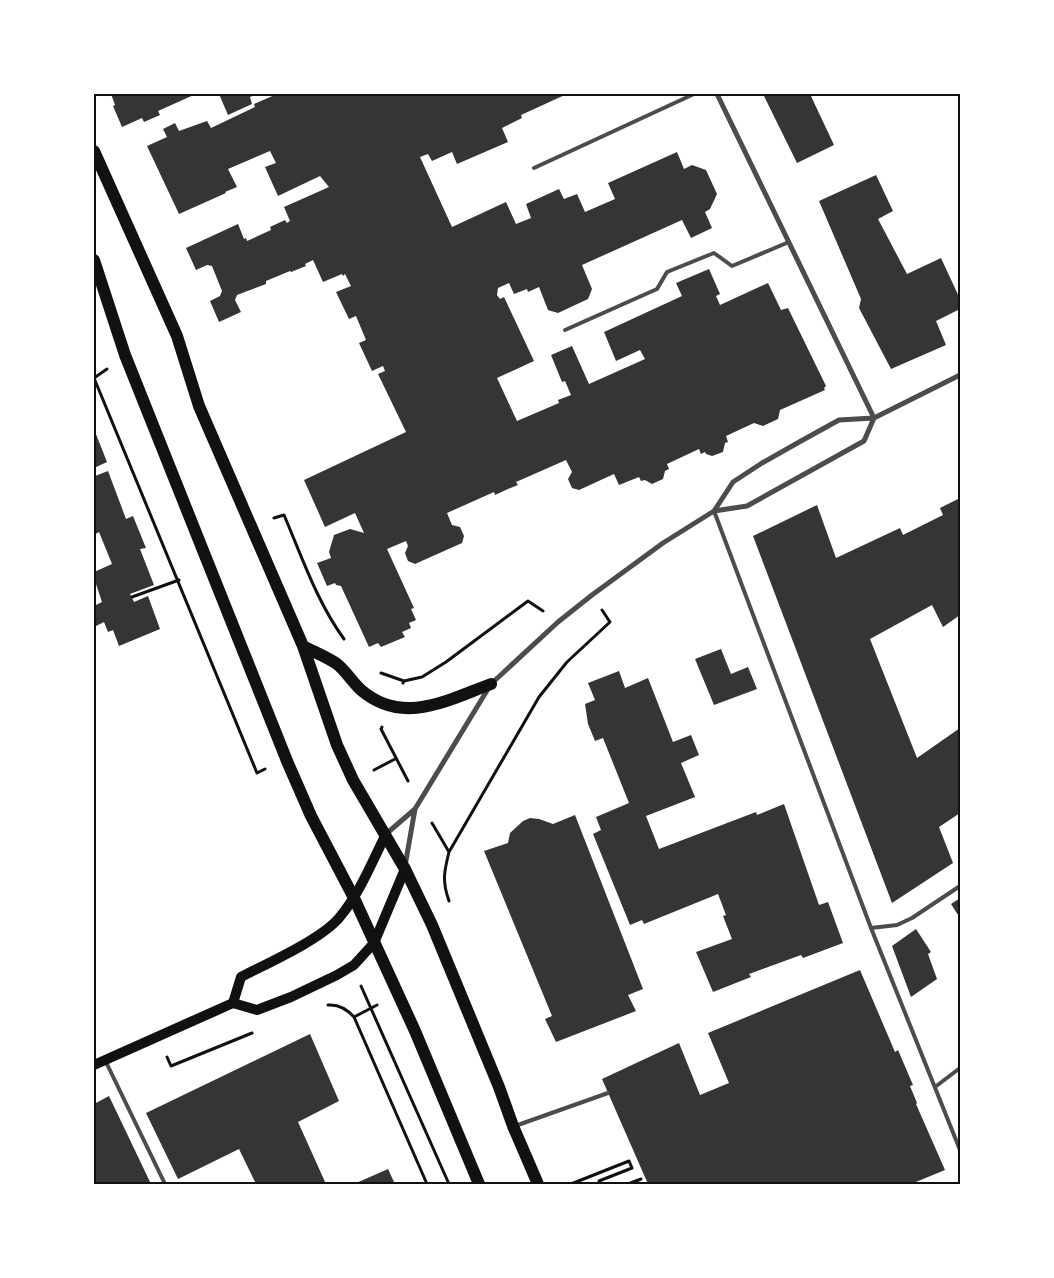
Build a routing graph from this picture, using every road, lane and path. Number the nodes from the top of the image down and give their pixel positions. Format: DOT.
graph roads {
  1 [pos="694,94"];
  2 [pos="717,94"];
  3 [pos="94,151"];
  4 [pos="534,168"];
  5 [pos="789,242"];
  6 [pos="94,260"];
  7 [pos="565,330"];
  8 [pos="960,375"];
  9 [pos="94,378"];
  10 [pos="874,418"];
  11 [pos="714,511"];
  12 [pos="284,515"];
  13 [pos="178,580"];
  14 [pos="132,597"];
  15 [pos="528,601"];
  16 [pos="610,622"];
  17 [pos="348,645"];
  18 [pos="303,646"];
  19 [pos="374,670"];
  20 [pos="404,681"];
  21 [pos="491,684"];
  22 [pos="401,687"];
  23 [pos="385,720"];
  24 [pos="395,758"];
  25 [pos="399,765"];
  26 [pos="264,770"];
  27 [pos="375,770"];
  28 [pos="415,809"];
  29 [pos="386,834"];
  30 [pos="444,843"];
  31 [pos="449,852"];
  32 [pos="405,869"];
  33 [pos="960,886"];
  34 [pos="354,898"];
  35 [pos="451,907"];
  36 [pos="871,928"];
  37 [pos="374,943"];
  38 [pos="233,1003"];
  39 [pos="320,1006"];
  40 [pos="363,1013"];
  41 [pos="354,1017"];
  42 [pos="257,1030"];
  43 [pos="387,1044"];
  44 [pos="105,1059"];
  45 [pos="94,1065"];
  46 [pos="171,1066"];
  47 [pos="960,1068"];
  48 [pos="935,1087"];
  49 [pos="608,1093"];
  50 [pos="512,1126"];
  51 [pos="960,1150"];
  52 [pos="641,1179"];
  53 [pos="165,1184"];
  54 [pos="427,1184"];
  55 [pos="449,1184"];
  56 [pos="479,1184"];
  57 [pos="538,1184"];
  58 [pos="572,1184"];
  59 [pos="600,1184"];
  60 [pos="628,1184"];
  1 -- 4 [label="lane"];
  2 -- 5 [label="street"];
  3 -- 18 [label="main road"];
  5 -- 7 [label="lane"];
  5 -- 10 [label="street"];
  6 -- 34 [label="main road"];
  8 -- 10 [label="street"];
  9 -- 13 [label="path"];
  10 -- 11 [label="street"];
  10 -- 11 [label="street"];
  11 -- 21 [label="street"];
  11 -- 36 [label="lane"];
  12 -- 17 [label="path"];
  13 -- 14 [label="path"];
  13 -- 26 [label="path"];
  15 -- 20 [label="path"];
  16 -- 31 [label="path"];
  18 -- 21 [label="main road"];
  18 -- 29 [label="main road"];
  19 -- 20 [label="path"];
  20 -- 22 [label="path"];
  21 -- 28 [label="street"];
  23 -- 24 [label="path"];
  24 -- 25 [label="path"];
  24 -- 27 [label="path"];
  28 -- 29 [label="street"];
  28 -- 32 [label="street"];
  29 -- 32 [label="main road"];
  29 -- 34 [label="main road"];
  30 -- 31 [label="path"];
  31 -- 35 [label="path"];
  32 -- 37 [label="main road"];
  32 -- 50 [label="main road"];
  33 -- 36 [label="lane"];
  34 -- 37 [label="main road"];
  34 -- 38 [label="main road"];
  36 -- 48 [label="lane"];
  37 -- 38 [label="main road"];
  37 -- 56 [label="main road"];
  38 -- 44 [label="main road"];
  39 -- 41 [label="path"];
  40 -- 41 [label="path"];
  41 -- 54 [label="path"];
  42 -- 46 [label="path"];
  43 -- 55 [label="path"];
  44 -- 45 [label="main road"];
  44 -- 53 [label="lane"];
  47 -- 48 [label="lane"];
  48 -- 51 [label="lane"];
  49 -- 50 [label="lane"];
  50 -- 57 [label="main road"];
  52 -- 60 [label="path"];
  58 -- 59 [label="path"];
}
